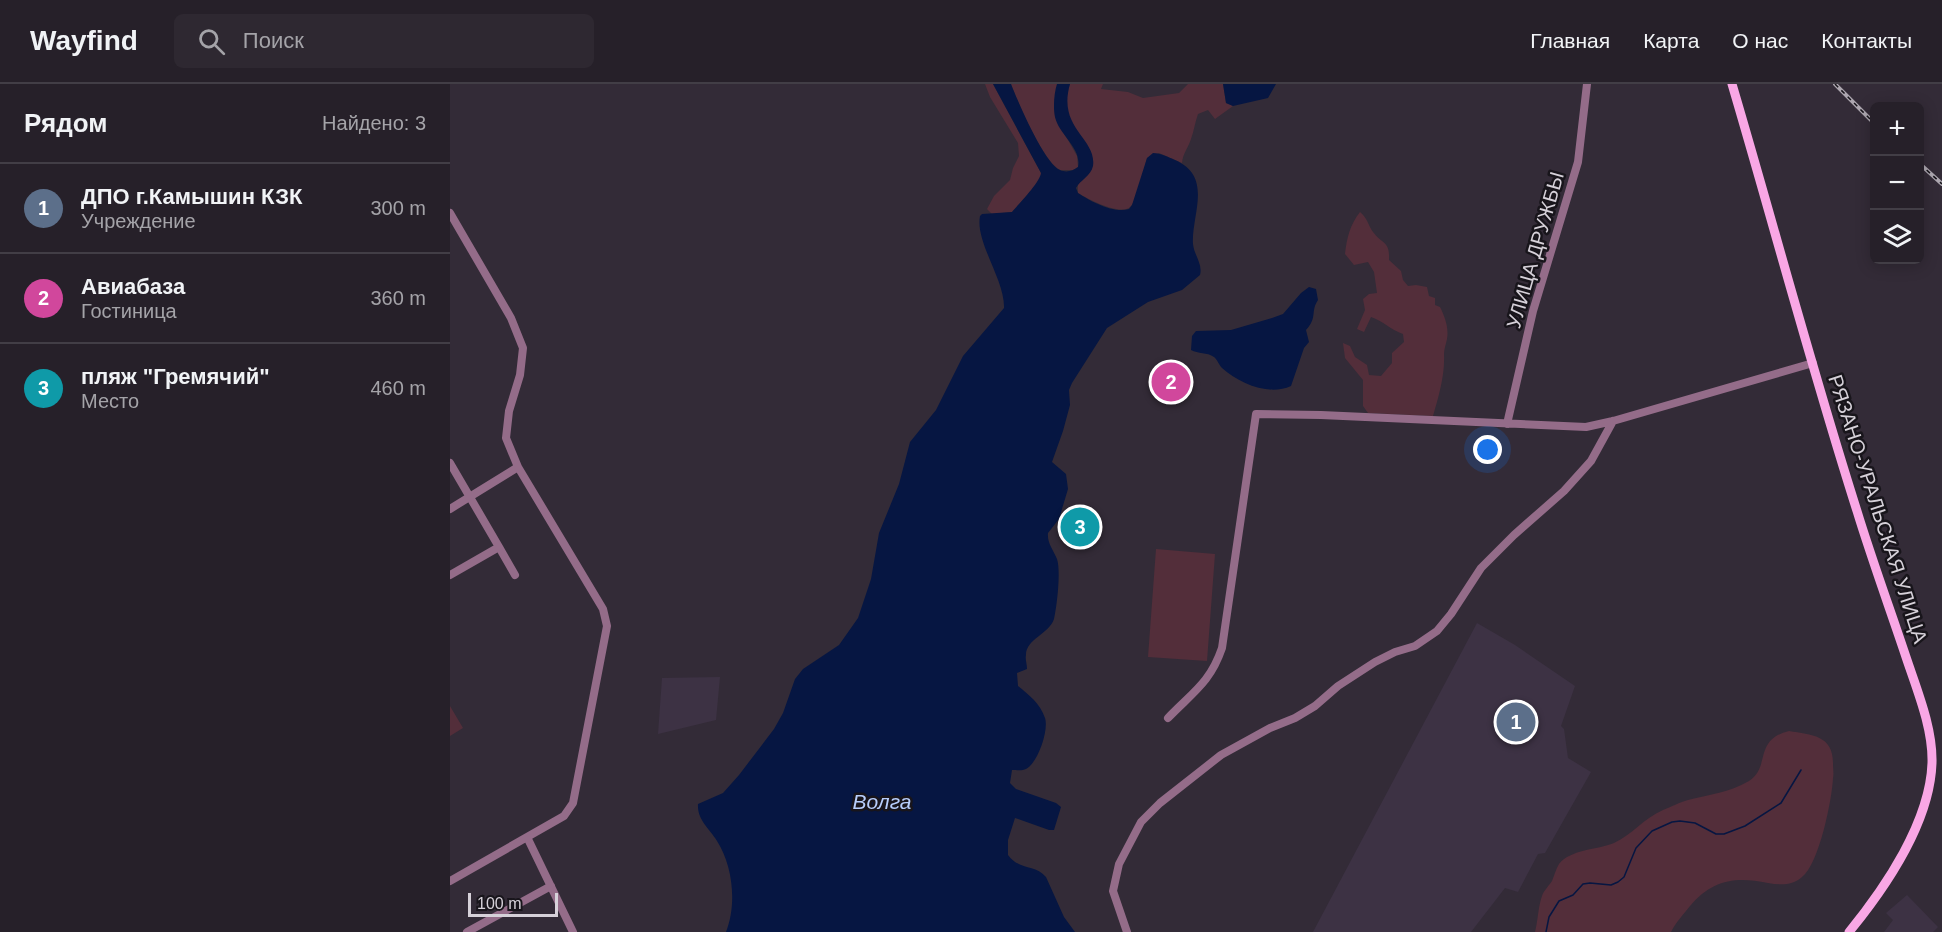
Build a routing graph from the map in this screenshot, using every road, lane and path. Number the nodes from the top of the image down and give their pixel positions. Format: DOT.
graph roads {
  1 [pos="1587,84"];
  2 [pos="1732,84"];
  3 [pos="450,213"];
  4 [pos="1813,363"];
  5 [pos="1613,421"];
  6 [pos="1507,424"];
  7 [pos="450,463"];
  8 [pos="518,467"];
  9 [pos="470,497"];
  10 [pos="450,508"];
  11 [pos="499,547"];
  12 [pos="515,575"];
  13 [pos="450,576"];
  14 [pos="1168,718"];
  15 [pos="527,837"];
  16 [pos="450,881"];
  17 [pos="551,886"];
  18 [pos="467,932"];
  19 [pos="573,932"];
  20 [pos="1128,932"];
  21 [pos="1849,932"];
  1 -- 6 [label="street, УЛИЦА ДРУЖБЫ"];
  2 -- 4 [label="main road, РЯЗАНО-УРАЛЬСКАЯ УЛИЦА"];
  3 -- 8 [label="street"];
  4 -- 5 [label="street"];
  4 -- 21 [label="main road, РЯЗАНО-УРАЛЬСКАЯ УЛИЦА"];
  5 -- 6 [label="street"];
  5 -- 20 [label="street"];
  6 -- 14 [label="street"];
  7 -- 9 [label="street"];
  8 -- 9 [label="street"];
  8 -- 15 [label="street"];
  9 -- 10 [label="street"];
  9 -- 11 [label="street"];
  11 -- 12 [label="street"];
  11 -- 13 [label="street"];
  15 -- 16 [label="street"];
  15 -- 17 [label="street"];
  17 -- 18 [label="street"];
  17 -- 19 [label="street"];
}
